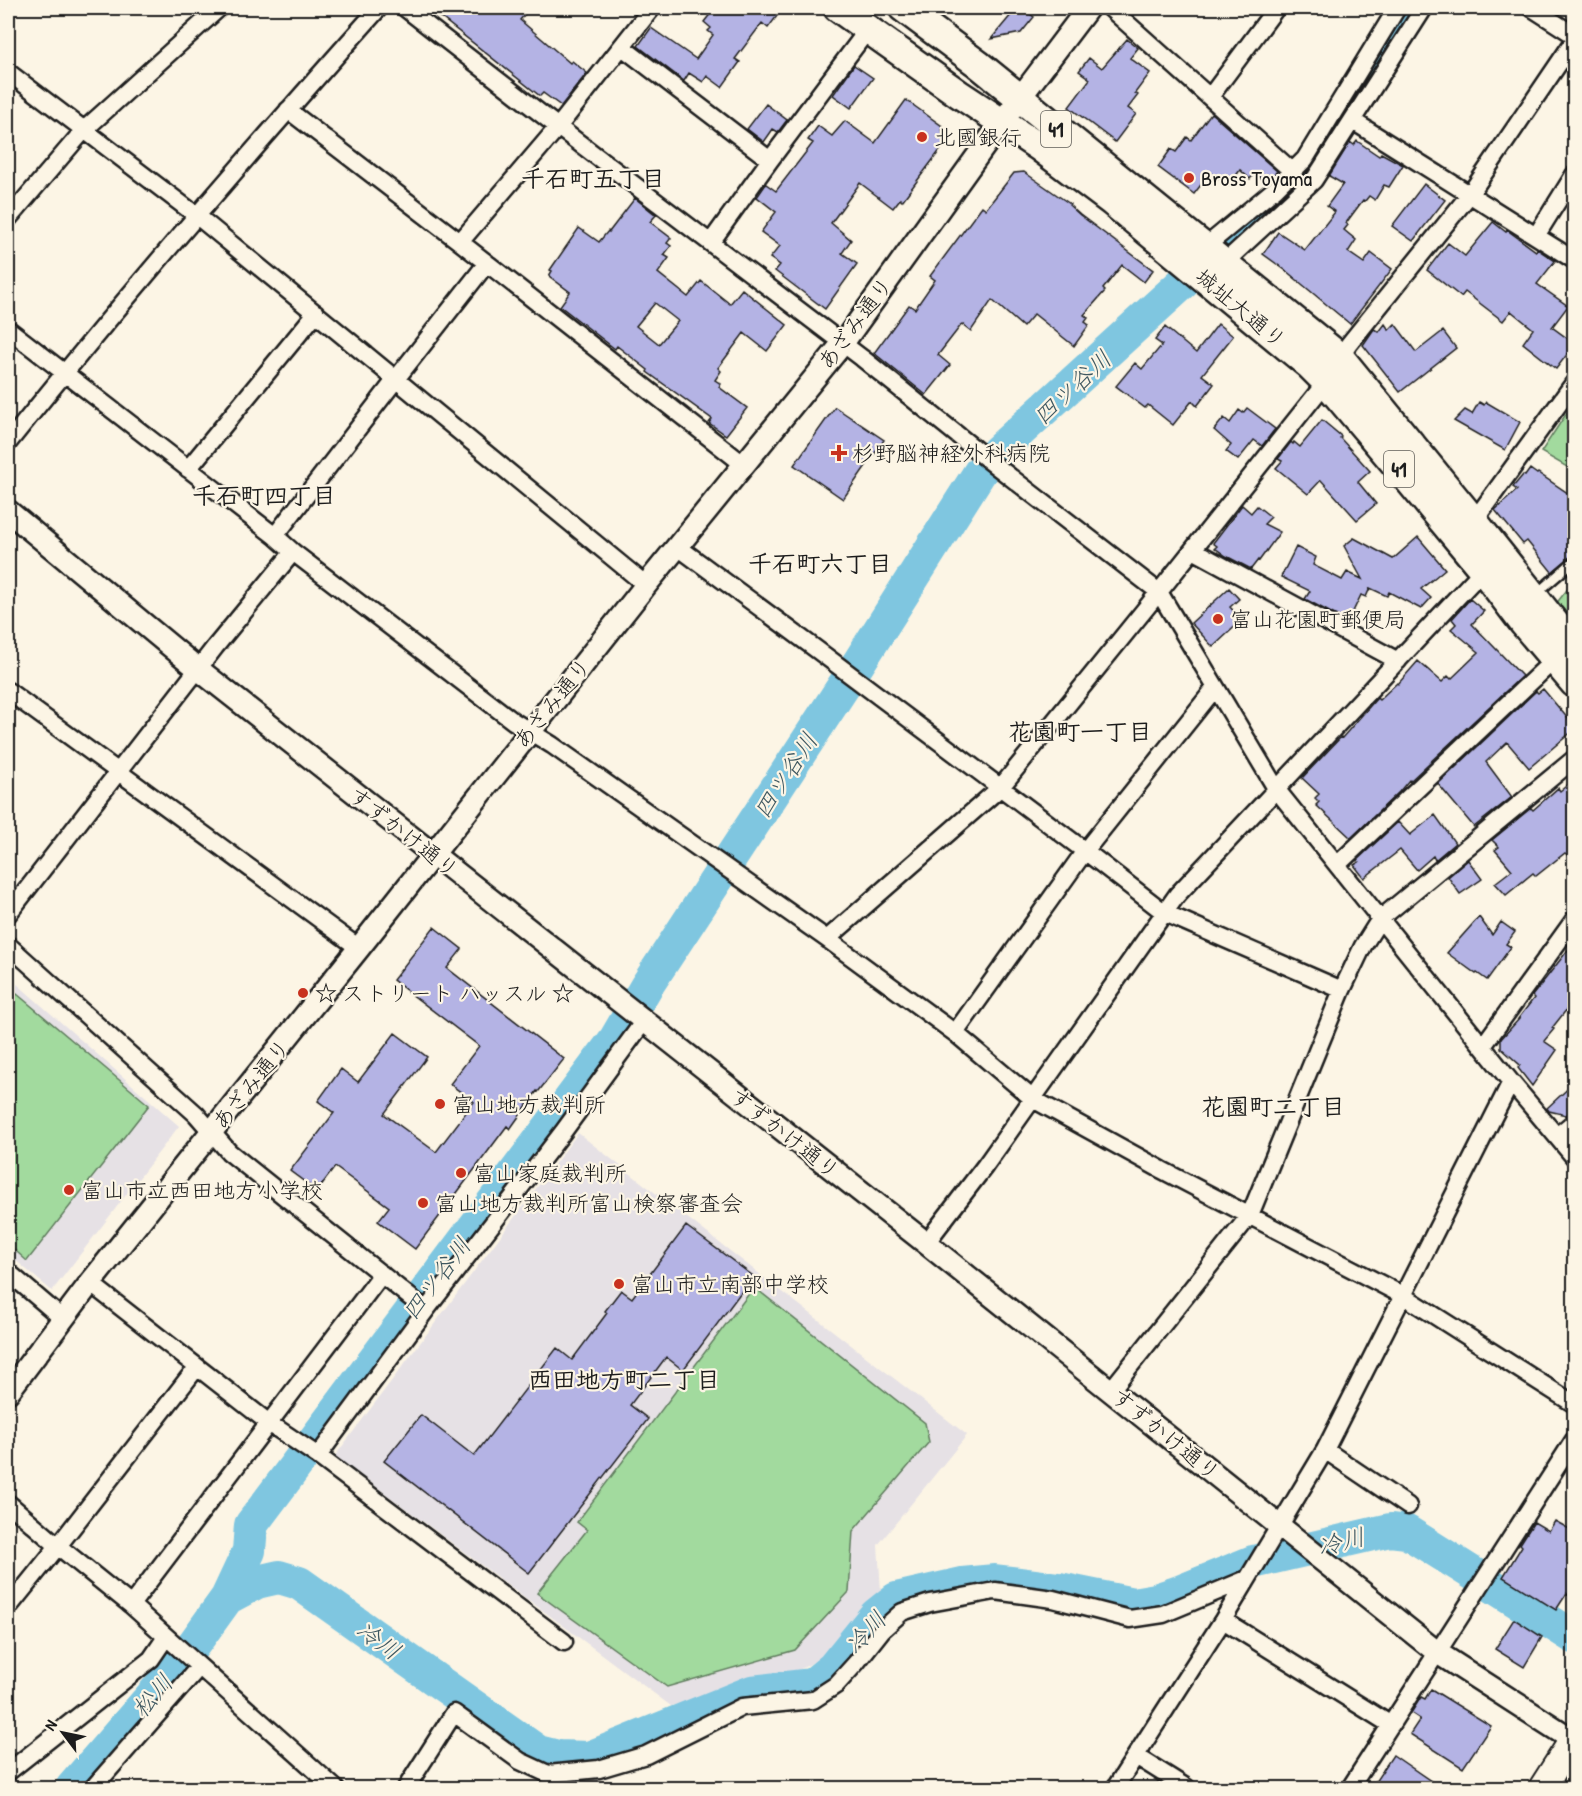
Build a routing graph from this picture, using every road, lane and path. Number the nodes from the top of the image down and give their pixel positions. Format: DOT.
graph roads {
  1 [pos="219,8"];
  2 [pos="379,8"];
  3 [pos="405,8"];
  4 [pos="652,8"];
  5 [pos="838,8"];
  6 [pos="903,8"];
  7 [pos="1088,8"];
  8 [pos="1110,8"];
  9 [pos="1276,8"];
  10 [pos="1397,8"];
  11 [pos="1424,8"];
  12 [pos="1532,8"];
  13 [pos="869,28"];
  14 [pos="1575,36"];
  15 [pos="1575,40"];
  16 [pos="622,47"];
  17 [pos="8,72"];
  18 [pos="1210,97"];
  19 [pos="1020,99"];
  20 [pos="288,110"];
  21 [pos="1353,121"];
  22 [pos="1001,123"];
  23 [pos="558,127"];
  24 [pos="84,130"];
  25 [pos="770,160"];
  26 [pos="1292,171"];
  27 [pos="1575,175"];
  28 [pos="1470,194"];
  29 [pos="196,215"];
  30 [pos="8,219"];
  31 [pos="1536,236"];
  32 [pos="460,242"];
  33 [pos="711,242"];
  34 [pos="1575,260"];
  35 [pos="1209,261"];
  36 [pos="487,263"];
  37 [pos="316,313"];
  38 [pos="8,329"];
  39 [pos="843,343"];
  40 [pos="1340,357"];
  41 [pos="64,372"];
  42 [pos="396,379"];
  43 [pos="1325,381"];
  44 [pos="1575,383"];
  45 [pos="8,443"];
  46 [pos="743,464"];
  47 [pos="188,469"];
  48 [pos="8,511"];
  49 [pos="1474,521"];
  50 [pos="275,536"];
  51 [pos="678,548"];
  52 [pos="1193,550"];
  53 [pos="292,552"];
  54 [pos="1575,561"];
  55 [pos="1483,570"];
  56 [pos="646,585"];
  57 [pos="1159,592"];
  58 [pos="1534,596"];
  59 [pos="1565,653"];
  60 [pos="1398,661"];
  61 [pos="198,669"];
  62 [pos="1575,683"];
  63 [pos="1215,688"];
  64 [pos="8,691"];
  65 [pos="530,732"];
  66 [pos="1575,759"];
  67 [pos="118,771"];
  68 [pos="1000,787"];
  69 [pos="1277,790"];
  70 [pos="1085,851"];
  71 [pos="432,855"];
  72 [pos="1337,865"];
  73 [pos="1165,913"];
  74 [pos="8,914"];
  75 [pos="1380,919"];
  76 [pos="1575,920"];
  77 [pos="826,939"];
  78 [pos="8,945"];
  79 [pos="359,948"];
  80 [pos="1342,990"];
  81 [pos="644,1022"];
  82 [pos="955,1034"];
  83 [pos="1483,1046"];
  84 [pos="1511,1082"];
  85 [pos="1033,1099"];
  86 [pos="1575,1122"];
  87 [pos="212,1133"];
  88 [pos="1557,1136"];
  89 [pos="1575,1157"];
  90 [pos="1250,1215"];
  91 [pos="926,1243"];
  92 [pos="8,1272"];
  93 [pos="382,1274"];
  94 [pos="90,1283"];
  95 [pos="1404,1296"];
  96 [pos="426,1310"];
  97 [pos="63,1319"];
  98 [pos="197,1367"];
  99 [pos="1111,1389"];
  100 [pos="8,1392"];
  101 [pos="1575,1404"];
  102 [pos="269,1423"];
  103 [pos="1575,1440"];
  104 [pos="1325,1450"];
  105 [pos="318,1456"];
  106 [pos="8,1503"];
  107 [pos="1408,1506"];
  108 [pos="1280,1525"];
  109 [pos="58,1546"];
  110 [pos="1247,1579"];
  111 [pos="130,1605"];
  112 [pos="8,1608"];
  113 [pos="1223,1620"];
  114 [pos="169,1640"];
  115 [pos="564,1642"];
  116 [pos="1437,1653"];
  117 [pos="199,1667"];
  118 [pos="1391,1725"];
  119 [pos="1574,1739"];
  120 [pos="1136,1756"];
  121 [pos="8,1772"];
  122 [pos="96,1787"];
  123 [pos="334,1788"];
  124 [pos="406,1788"];
  125 [pos="1115,1788"];
  126 [pos="1187,1788"];
  127 [pos="1350,1788"];
  128 [pos="1542,1788"];
  1 -- 24 [label="street"];
  2 -- 20 [label="street"];
  3 -- 23 [label="street"];
  4 -- 16 [label="street"];
  5 -- 13 [label="highway, 城址大通り / 41"];
  6 -- 19 [label="highway, 城址大通り / 41"];
  7 -- 19 [label="street, あざみ通り"];
  8 -- 18 [label="street"];
  9 -- 18 [label="street"];
  10 -- 26 [label="street"];
  11 -- 21 [label="street"];
  12 -- 14 [label="street"];
  13 -- 22 [label="highway, 城址大通り / 41"];
  13 -- 25 [label="street"];
  15 -- 28 [label="street"];
  16 -- 23 [label="street"];
  16 -- 25 [label="street"];
  17 -- 24 [label="street"];
  18 -- 26 [label="street"];
  19 -- 22 [label="street, あざみ通り"];
  19 -- 35 [label="highway, 城址大通り / 41"];
  20 -- 29 [label="street"];
  20 -- 32 [label="street"];
  21 -- 28 [label="street"];
  21 -- 35 [label="street"];
  22 -- 35 [label="highway, 城址大通り / 41"];
  22 -- 39 [label="street, あざみ通り"];
  23 -- 32 [label="street"];
  23 -- 33 [label="street"];
  24 -- 29 [label="street"];
  24 -- 30 [label="street"];
  25 -- 33 [label="street"];
  26 -- 35 [label="street"];
  27 -- 31 [label="street"];
  28 -- 31 [label="street"];
  28 -- 40 [label="street"];
  29 -- 37 [label="street"];
  29 -- 41 [label="street"];
  31 -- 34 [label="street"];
  32 -- 36 [label="street"];
  33 -- 39 [label="street"];
  35 -- 40 [label="highway, 城址大通り / 41"];
  35 -- 43 [label="highway, 城址大通り / 41"];
  36 -- 42 [label="street"];
  36 -- 46 [label="street"];
  37 -- 42 [label="street"];
  37 -- 47 [label="street"];
  38 -- 41 [label="street"];
  39 -- 46 [label="street, あざみ通り"];
  39 -- 57 [label="street"];
  40 -- 43 [label="street"];
  40 -- 49 [label="highway, 城址大通り / 41"];
  41 -- 45 [label="street"];
  41 -- 47 [label="street"];
  42 -- 50 [label="street"];
  42 -- 56 [label="street"];
  43 -- 52 [label="street"];
  43 -- 55 [label="highway, 城址大通り / 41"];
  44 -- 49 [label="street"];
  46 -- 51 [label="street, あざみ通り"];
  47 -- 50 [label="street"];
  48 -- 61 [label="street, すずかけ通り"];
  49 -- 58 [label="highway, 城址大通り / 41"];
  50 -- 53 [label="street"];
  51 -- 56 [label="street, あざみ通り"];
  51 -- 68 [label="street"];
  52 -- 57 [label="street"];
  52 -- 60 [label="street"];
  53 -- 61 [label="street"];
  53 -- 65 [label="street"];
  54 -- 58 [label="lane"];
  55 -- 59 [label="highway, 城址大通り / 41"];
  55 -- 60 [label="street"];
  56 -- 65 [label="street, あざみ通り"];
  57 -- 63 [label="street"];
  57 -- 68 [label="street"];
  58 -- 59 [label="highway, 城址大通り / 41"];
  59 -- 62 [label="highway, 城址大通り / 41"];
  59 -- 72 [label="street"];
  60 -- 69 [label="street"];
  61 -- 67 [label="street"];
  61 -- 71 [label="street, すずかけ通り"];
  63 -- 69 [label="street"];
  63 -- 70 [label="street"];
  64 -- 67 [label="street"];
  65 -- 71 [label="street, あざみ通り"];
  65 -- 77 [label="street"];
  66 -- 75 [label="street"];
  67 -- 74 [label="street"];
  67 -- 79 [label="street"];
  68 -- 70 [label="street"];
  68 -- 77 [label="street"];
  69 -- 72 [label="street"];
  69 -- 73 [label="street"];
  70 -- 73 [label="street"];
  70 -- 82 [label="street"];
  71 -- 79 [label="street, あざみ通り"];
  71 -- 81 [label="street, すずかけ通り"];
  72 -- 75 [label="street"];
  73 -- 80 [label="street"];
  73 -- 85 [label="street"];
  75 -- 80 [label="street"];
  75 -- 83 [label="street"];
  76 -- 83 [label="street"];
  77 -- 82 [label="street"];
  78 -- 87 [label="street"];
  79 -- 87 [label="street, あざみ通り"];
  80 -- 90 [label="street"];
  81 -- 91 [label="street, すずかけ通り"];
  81 -- 96 [label="street"];
  82 -- 85 [label="street"];
  83 -- 84 [label="street"];
  84 -- 88 [label="street"];
  84 -- 95 [label="street"];
  85 -- 90 [label="street"];
  85 -- 91 [label="street"];
  86 -- 88 [label="street"];
  87 -- 93 [label="street"];
  87 -- 94 [label="street, あざみ通り"];
  88 -- 89 [label="street"];
  90 -- 95 [label="street"];
  90 -- 99 [label="street"];
  91 -- 99 [label="street, すずかけ通り"];
  92 -- 97 [label="street"];
  93 -- 96 [label="street"];
  93 -- 102 [label="street"];
  94 -- 97 [label="street, あざみ通り"];
  94 -- 98 [label="street"];
  95 -- 101 [label="street"];
  95 -- 104 [label="street"];
  96 -- 105 [label="street"];
  97 -- 100 [label="street, あざみ通り"];
  98 -- 102 [label="street"];
  98 -- 109 [label="street"];
  99 -- 108 [label="street, すずかけ通り"];
  102 -- 105 [label="street"];
  102 -- 111 [label="street"];
  103 -- 116 [label="street"];
  104 -- 107 [label="street"];
  104 -- 108 [label="street"];
  105 -- 115 [label="street"];
  106 -- 109 [label="street"];
  108 -- 110 [label="street"];
  108 -- 116 [label="street, すずかけ通り"];
  109 -- 111 [label="street"];
  109 -- 112 [label="street"];
  110 -- 113 [label="street"];
  110 -- 124 [label="street"];
  111 -- 114 [label="street"];
  113 -- 118 [label="street"];
  113 -- 120 [label="street"];
  114 -- 117 [label="street"];
  114 -- 121 [label="street"];
  116 -- 118 [label="street"];
  116 -- 119 [label="street, すずかけ通り"];
  117 -- 122 [label="street"];
  117 -- 123 [label="street"];
  118 -- 127 [label="street"];
  119 -- 128 [label="main road"];
  120 -- 125 [label="street"];
  120 -- 126 [label="street"];
}
